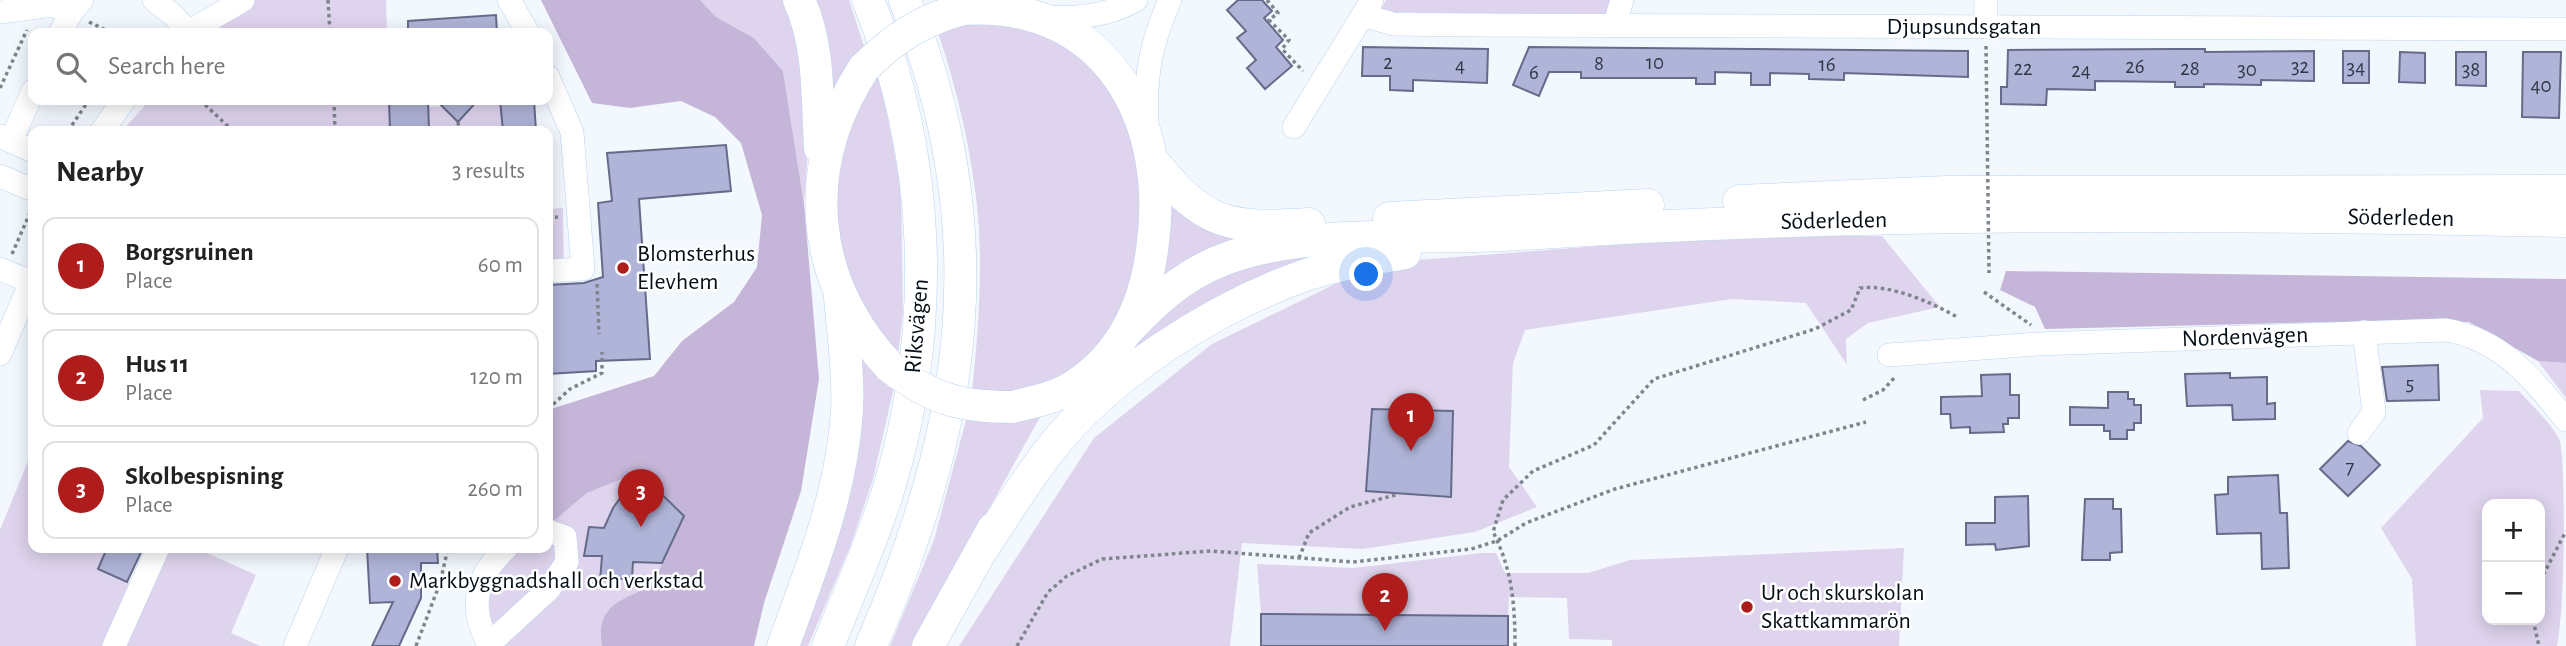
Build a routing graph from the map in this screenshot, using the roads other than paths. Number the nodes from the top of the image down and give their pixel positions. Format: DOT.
graph roads {
  1 [pos="154,0"];
  2 [pos="243,0"];
  3 [pos="509,0"];
  4 [pos="799,0"];
  5 [pos="868,0"];
  6 [pos="905,0"];
  7 [pos="1136,0"];
  8 [pos="1170,0"];
  9 [pos="1622,0"];
  10 [pos="1986,0"];
  11 [pos="76,6"];
  12 [pos="1367,8"];
  13 [pos="1027,10"];
  14 [pos="0,12"];
  15 [pos="1615,23"];
  16 [pos="1985,27"];
  17 [pos="63,28"];
  18 [pos="183,28"];
  19 [pos="195,28"];
  20 [pos="525,28"];
  21 [pos="2566,29"];
  22 [pos="553,88"];
  23 [pos="28,100"];
  24 [pos="120,105"];
  25 [pos="106,126"];
  26 [pos="1294,127"];
  27 [pos="1147,130"];
  28 [pos="6,139"];
  29 [pos="28,149"];
  30 [pos="1153,161"];
  31 [pos="822,174"];
  32 [pos="0,176"];
  33 [pos="2566,191"];
  34 [pos="28,195"];
  35 [pos="2566,221"];
  36 [pos="1489,237"];
  37 [pos="2,270"];
  38 [pos="553,271"];
  39 [pos="28,288"];
  40 [pos="28,293"];
  41 [pos="841,298"];
  42 [pos="1129,329"];
  43 [pos="2364,332"];
  44 [pos="0,354"];
  45 [pos="1889,355"];
  46 [pos="1076,386"];
  47 [pos="2566,420"];
  48 [pos="2359,433"];
  49 [pos="553,533"];
  50 [pos="983,548"];
  51 [pos="156,553"];
  52 [pos="335,553"];
  53 [pos="501,553"];
  54 [pos="114,646"];
  55 [pos="295,646"];
  56 [pos="488,646"];
  57 [pos="783,646"];
  58 [pos="828,646"];
  59 [pos="871,646"];
  60 [pos="928,646"];
  1 -- 18 [label="street"];
  2 -- 19 [label="street"];
  3 -- 20 [label="street"];
  4 -- 31 [label="highway"];
  5 -- 58 [label="highway, Riksvägen"];
  6 -- 59 [label="highway, Riksvägen"];
  7 -- 13 [label="street"];
  8 -- 27 [label="street"];
  9 -- 15 [label="street"];
  10 -- 16 [label="street"];
  11 -- 14 [label="street"];
  11 -- 17 [label="street"];
  12 -- 15 [label="street, Djupsundsgatan"];
  12 -- 26 [label="street"];
  13 -- 27 [label="highway"];
  13 -- 31 [label="highway, bridge"];
  15 -- 16 [label="street, Djupsundsgatan"];
  16 -- 21 [label="street, Djupsundsgatan"];
  22 -- 38 [label="street"];
  23 -- 28 [label="street"];
  24 -- 25 [label="street"];
  27 -- 30 [label="highway"];
  28 -- 29 [label="street"];
  30 -- 33 [label="highway, Söderleden"];
  30 -- 42 [label="highway"];
  31 -- 41 [label="highway"];
  32 -- 34 [label="street"];
  35 -- 36 [label="highway, Söderleden"];
  36 -- 42 [label="highway, Söderleden"];
  36 -- 50 [label="highway"];
  37 -- 39 [label="street"];
  40 -- 44 [label="street"];
  41 -- 46 [label="highway, bridge"];
  41 -- 57 [label="highway"];
  42 -- 46 [label="highway"];
  43 -- 45 [label="street, Nordenvägen"];
  43 -- 47 [label="street, Nordenvägen"];
  43 -- 48 [label="street"];
  46 -- 50 [label="highway"];
  49 -- 56 [label="street"];
  50 -- 60 [label="highway"];
  51 -- 54 [label="street"];
  52 -- 55 [label="street"];
  53 -- 56 [label="street"];
}
